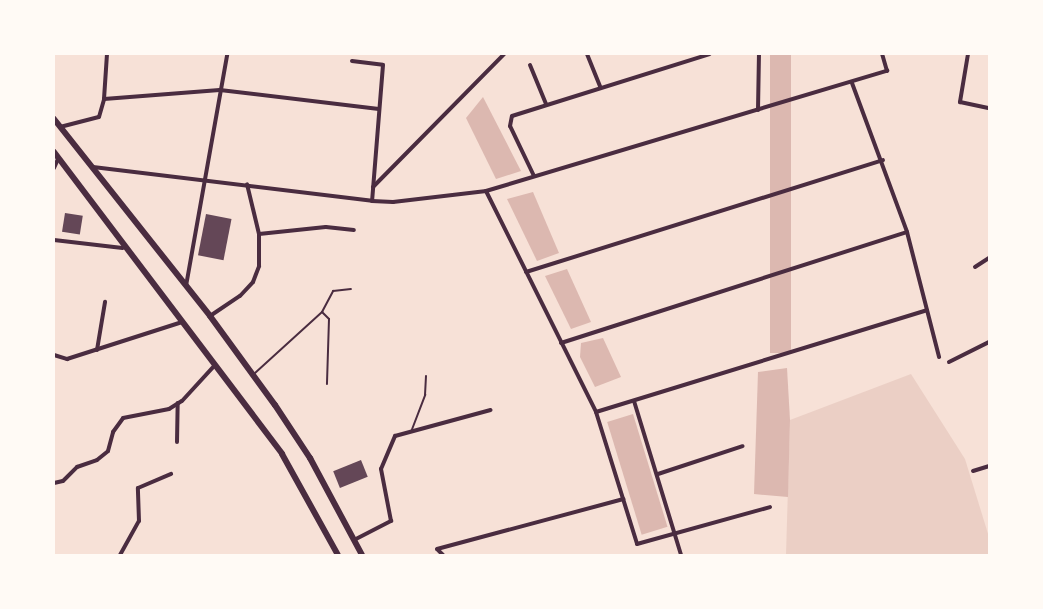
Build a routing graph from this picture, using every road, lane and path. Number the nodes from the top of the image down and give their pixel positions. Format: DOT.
graph roads {
  1 [pos="107,54"];
  2 [pos="227,54"];
  3 [pos="504,54"];
  4 [pos="587,54"];
  5 [pos="710,54"];
  6 [pos="759,54"];
  7 [pos="882,54"];
  8 [pos="968,54"];
  9 [pos="352,61"];
  10 [pos="530,65"];
  11 [pos="852,83"];
  12 [pos="600,86"];
  13 [pos="220,90"];
  14 [pos="104,99"];
  15 [pos="546,104"];
  16 [pos="989,108"];
  17 [pos="379,109"];
  18 [pos="758,110"];
  19 [pos="54,119"];
  20 [pos="60,127"];
  21 [pos="55,155"];
  22 [pos="883,160"];
  23 [pos="91,166"];
  24 [pos="54,168"];
  25 [pos="534,176"];
  26 [pos="203,179"];
  27 [pos="247,184"];
  28 [pos="373,187"];
  29 [pos="486,191"];
  30 [pos="372,201"];
  31 [pos="354,230"];
  32 [pos="907,232"];
  33 [pos="259,234"];
  34 [pos="54,240"];
  35 [pos="123,248"];
  36 [pos="989,258"];
  37 [pos="975,267"];
  38 [pos="526,272"];
  39 [pos="186,286"];
  40 [pos="351,289"];
  41 [pos="106,302"];
  42 [pos="927,310"];
  43 [pos="322,312"];
  44 [pos="210,316"];
  45 [pos="182,322"];
  46 [pos="989,342"];
  47 [pos="561,343"];
  48 [pos="97,350"];
  49 [pos="54,355"];
  50 [pos="939,357"];
  51 [pos="949,362"];
  52 [pos="216,364"];
  53 [pos="253,374"];
  54 [pos="426,376"];
  55 [pos="327,384"];
  56 [pos="634,401"];
  57 [pos="178,403"];
  58 [pos="492,410"];
  59 [pos="596,412"];
  60 [pos="411,432"];
  61 [pos="177,442"];
  62 [pos="744,446"];
  63 [pos="989,466"];
  64 [pos="973,471"];
  65 [pos="172,474"];
  66 [pos="658,474"];
  67 [pos="54,483"];
  68 [pos="623,499"];
  69 [pos="770,507"];
  70 [pos="674,532"];
  71 [pos="354,540"];
  72 [pos="120,555"];
  73 [pos="338,555"];
  74 [pos="362,555"];
  75 [pos="443,555"];
  76 [pos="681,555"];
  1 -- 14 [label="street"];
  2 -- 13 [label="street"];
  3 -- 28 [label="street"];
  4 -- 12 [label="street"];
  5 -- 12 [label="street"];
  6 -- 18 [label="street"];
  7 -- 11 [label="street"];
  8 -- 16 [label="street"];
  9 -- 17 [label="street"];
  10 -- 15 [label="street"];
  11 -- 18 [label="street"];
  11 -- 22 [label="street"];
  12 -- 15 [label="street"];
  13 -- 14 [label="street"];
  13 -- 17 [label="street"];
  13 -- 26 [label="street"];
  14 -- 20 [label="street"];
  15 -- 25 [label="street"];
  17 -- 28 [label="street"];
  18 -- 25 [label="street"];
  19 -- 20 [label="main road"];
  20 -- 23 [label="main road"];
  21 -- 24 [label="street"];
  21 -- 35 [label="main road"];
  22 -- 32 [label="street"];
  22 -- 38 [label="street"];
  23 -- 26 [label="street"];
  23 -- 39 [label="main road"];
  25 -- 29 [label="street"];
  26 -- 27 [label="street"];
  26 -- 39 [label="street"];
  27 -- 30 [label="street"];
  27 -- 33 [label="street"];
  28 -- 30 [label="street"];
  29 -- 30 [label="street"];
  29 -- 38 [label="street"];
  31 -- 33 [label="street"];
  32 -- 42 [label="street"];
  32 -- 47 [label="street"];
  33 -- 44 [label="street"];
  34 -- 35 [label="street"];
  35 -- 45 [label="main road"];
  36 -- 37 [label="street"];
  38 -- 47 [label="street"];
  39 -- 44 [label="main road"];
  40 -- 43 [label="lane"];
  41 -- 48 [label="street"];
  42 -- 50 [label="street"];
  42 -- 56 [label="street"];
  43 -- 53 [label="lane"];
  43 -- 55 [label="lane"];
  44 -- 53 [label="main road"];
  45 -- 48 [label="street"];
  45 -- 52 [label="main road"];
  46 -- 51 [label="street"];
  47 -- 59 [label="street"];
  48 -- 49 [label="street"];
  52 -- 57 [label="street"];
  52 -- 73 [label="main road"];
  53 -- 71 [label="main road"];
  54 -- 60 [label="lane"];
  56 -- 59 [label="street"];
  56 -- 66 [label="street"];
  57 -- 61 [label="street"];
  57 -- 67 [label="street"];
  58 -- 60 [label="street"];
  59 -- 68 [label="street"];
  60 -- 71 [label="street"];
  62 -- 66 [label="street"];
  63 -- 64 [label="street"];
  65 -- 72 [label="street"];
  66 -- 70 [label="street"];
  68 -- 70 [label="street"];
  68 -- 75 [label="street"];
  69 -- 70 [label="street"];
  70 -- 76 [label="street"];
  71 -- 74 [label="main road"];
}
